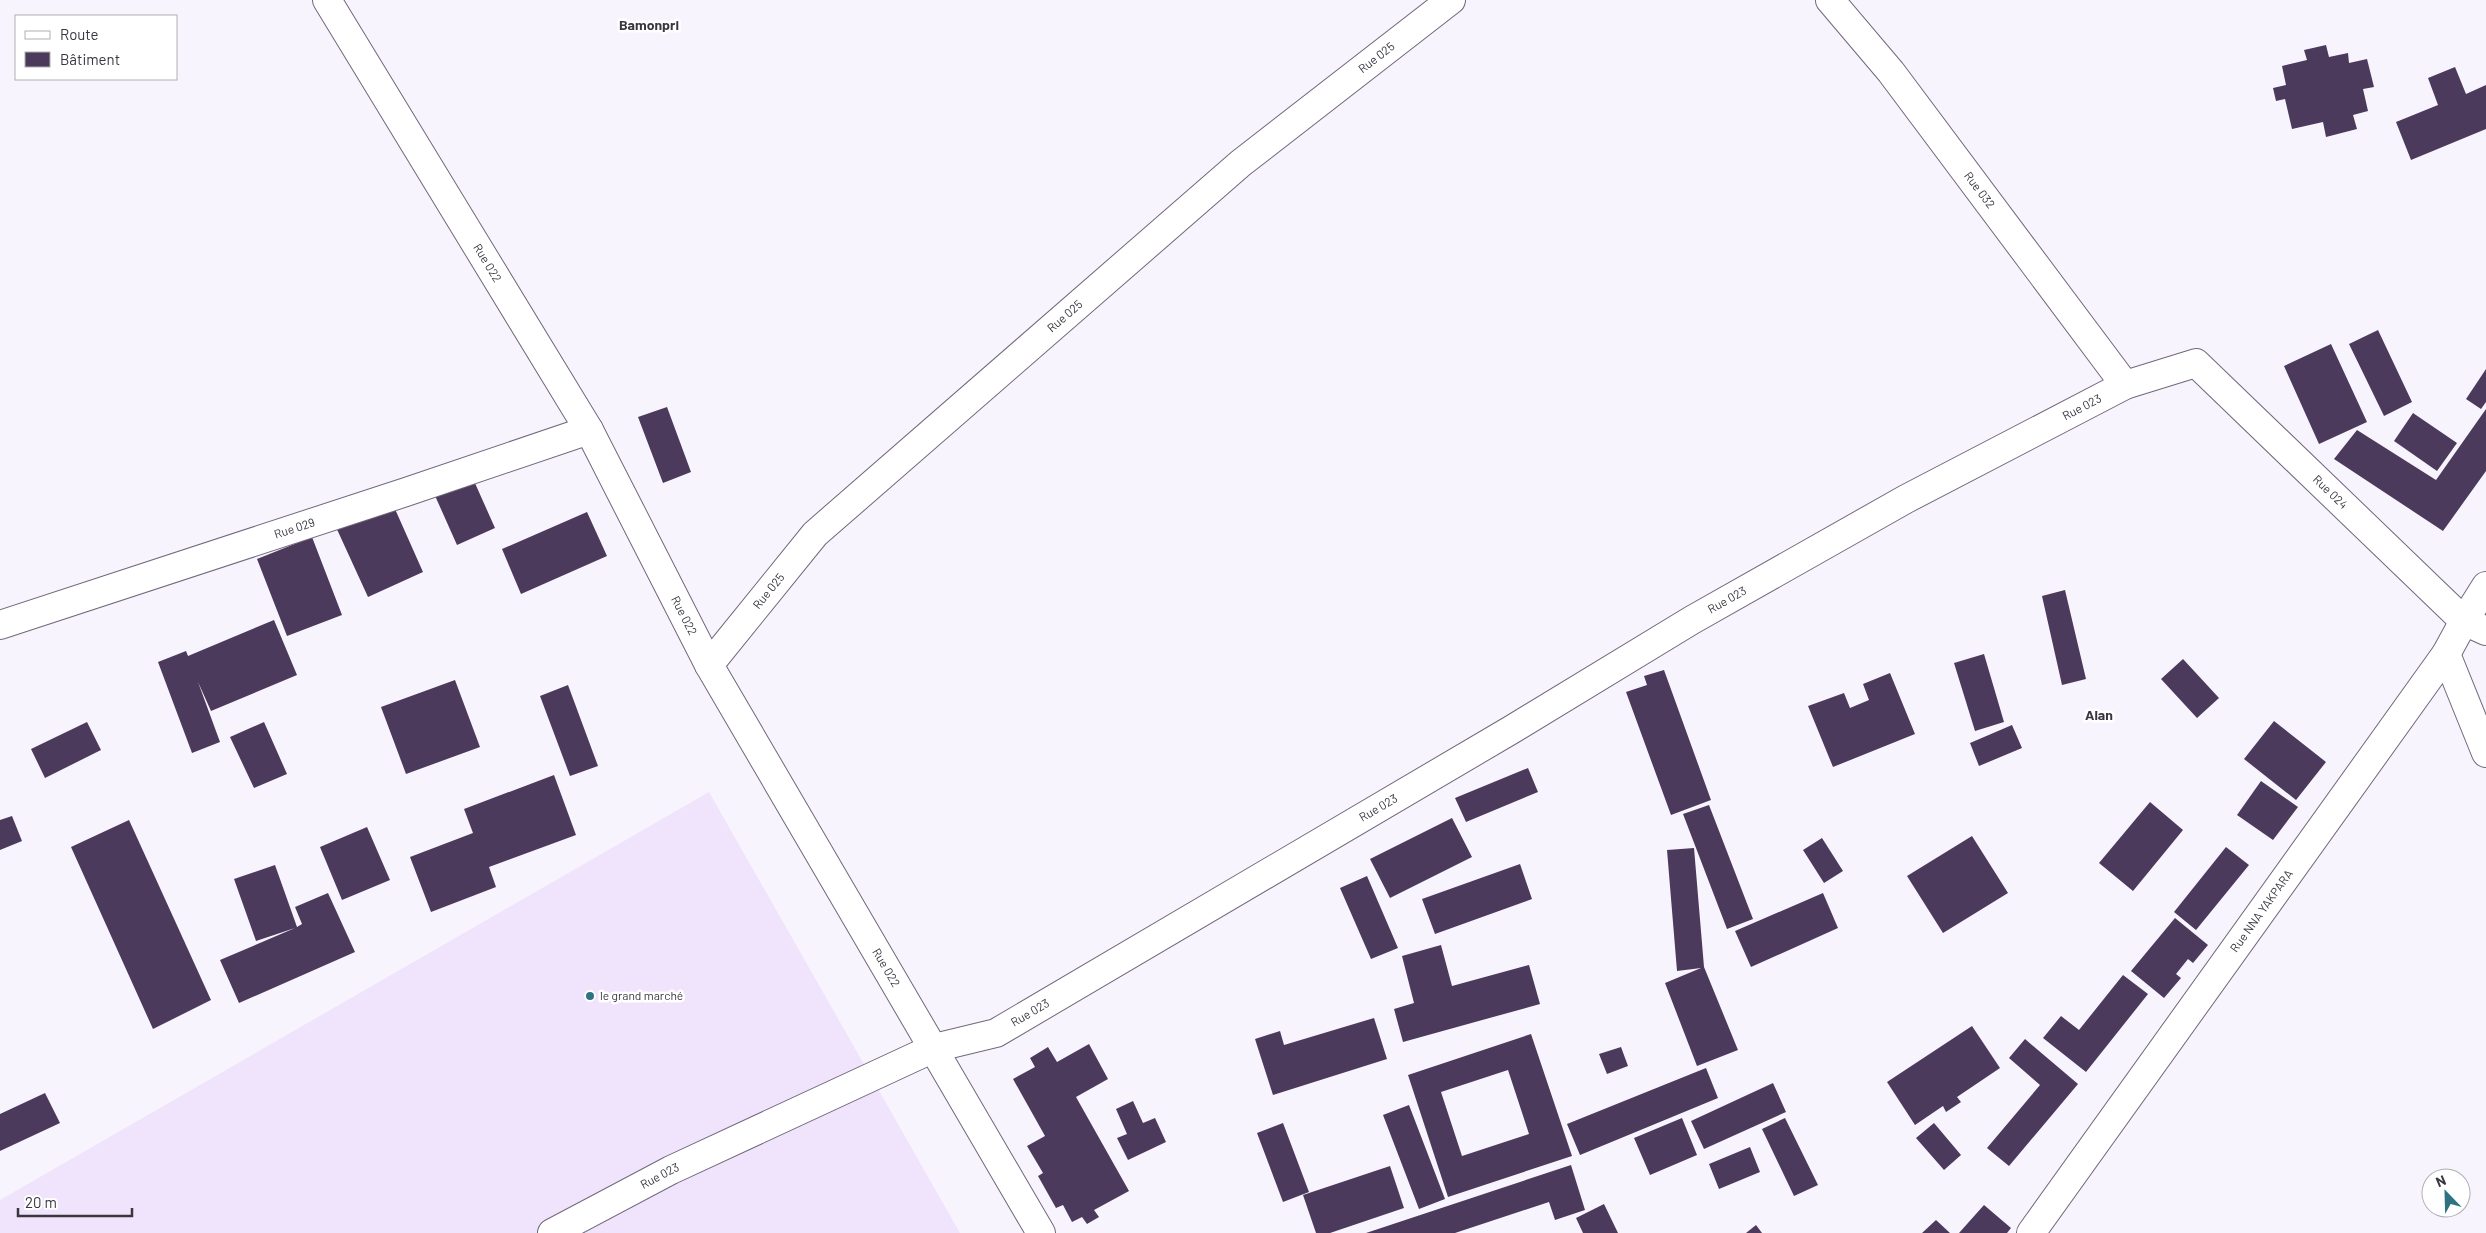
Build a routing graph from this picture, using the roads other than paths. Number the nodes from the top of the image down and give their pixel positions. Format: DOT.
graph roads {
  1 [pos="327,0"];
  2 [pos="1451,0"];
  3 [pos="1830,0"];
  4 [pos="2196,363"];
  5 [pos="2125,385"];
  6 [pos="589,430"];
  7 [pos="2486,586"];
  8 [pos="0,625"];
  9 [pos="2475,626"];
  10 [pos="2446,654"];
  11 [pos="710,665"];
  12 [pos="2486,753"];
  13 [pos="934,1048"];
  14 [pos="552,1233"];
  15 [pos="1041,1233"];
  16 [pos="2031,1233"];
  1 -- 6 [label="street, Rue 022"];
  2 -- 11 [label="street, Rue 025"];
  3 -- 5 [label="street, Rue 032"];
  4 -- 5 [label="street, Rue 023"];
  4 -- 9 [label="street, Rue 024"];
  5 -- 13 [label="street, Rue 023"];
  6 -- 8 [label="street, Rue 029"];
  6 -- 11 [label="street, Rue 022"];
  7 -- 9 [label="street, Rue NNA YAKPARA"];
  9 -- 10 [label="street, Rue NNA YAKPARA"];
  10 -- 12 [label="street"];
  10 -- 16 [label="street, Rue NNA YAKPARA"];
  11 -- 13 [label="street, Rue 022"];
  13 -- 14 [label="street, Rue 023"];
  13 -- 15 [label="street, Rue 022"];
}
